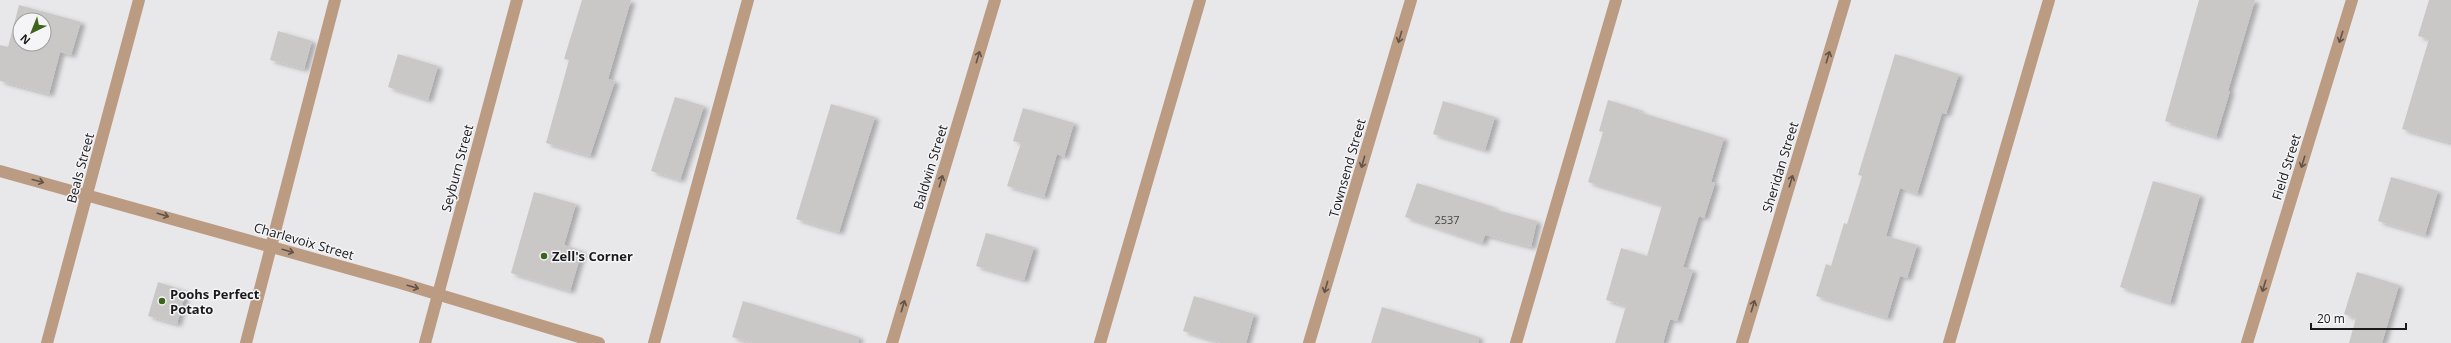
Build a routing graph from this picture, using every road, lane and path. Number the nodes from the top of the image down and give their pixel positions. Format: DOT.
graph roads {
  1 [pos="139,0"];
  2 [pos="335,0"];
  3 [pos="517,0"];
  4 [pos="748,0"];
  5 [pos="995,0"];
  6 [pos="1200,0"];
  7 [pos="1411,0"];
  8 [pos="1616,0"];
  9 [pos="1845,0"];
  10 [pos="2049,0"];
  11 [pos="2352,0"];
  12 [pos="0,171"];
  13 [pos="87,194"];
  14 [pos="271,246"];
  15 [pos="438,294"];
  16 [pos="47,343"];
  17 [pos="246,343"];
  18 [pos="425,343"];
  19 [pos="599,343"];
  20 [pos="654,343"];
  21 [pos="892,343"];
  22 [pos="1100,343"];
  23 [pos="1309,343"];
  24 [pos="1516,343"];
  25 [pos="1742,343"];
  26 [pos="1949,343"];
  27 [pos="2247,343"];
  1 -- 13 [label="street, Beals Street"];
  2 -- 14 [label="street"];
  3 -- 15 [label="street, Seyburn Street"];
  4 -- 20 [label="street"];
  21 -- 5 [label="street, Baldwin Street, one-way"];
  6 -- 22 [label="street"];
  7 -- 23 [label="street, Townsend Street, one-way"];
  8 -- 24 [label="street"];
  25 -- 9 [label="street, Sheridan Street, one-way"];
  10 -- 26 [label="street"];
  11 -- 27 [label="street, Field Street, one-way"];
  12 -- 13 [label="street, Charlevoix Street, one-way"];
  13 -- 14 [label="street, Charlevoix Street, one-way"];
  13 -- 16 [label="street, Beals Street"];
  14 -- 15 [label="street, Charlevoix Street, one-way"];
  14 -- 17 [label="street"];
  15 -- 18 [label="street, Seyburn Street"];
  15 -- 19 [label="street, Charlevoix Street"];
}
